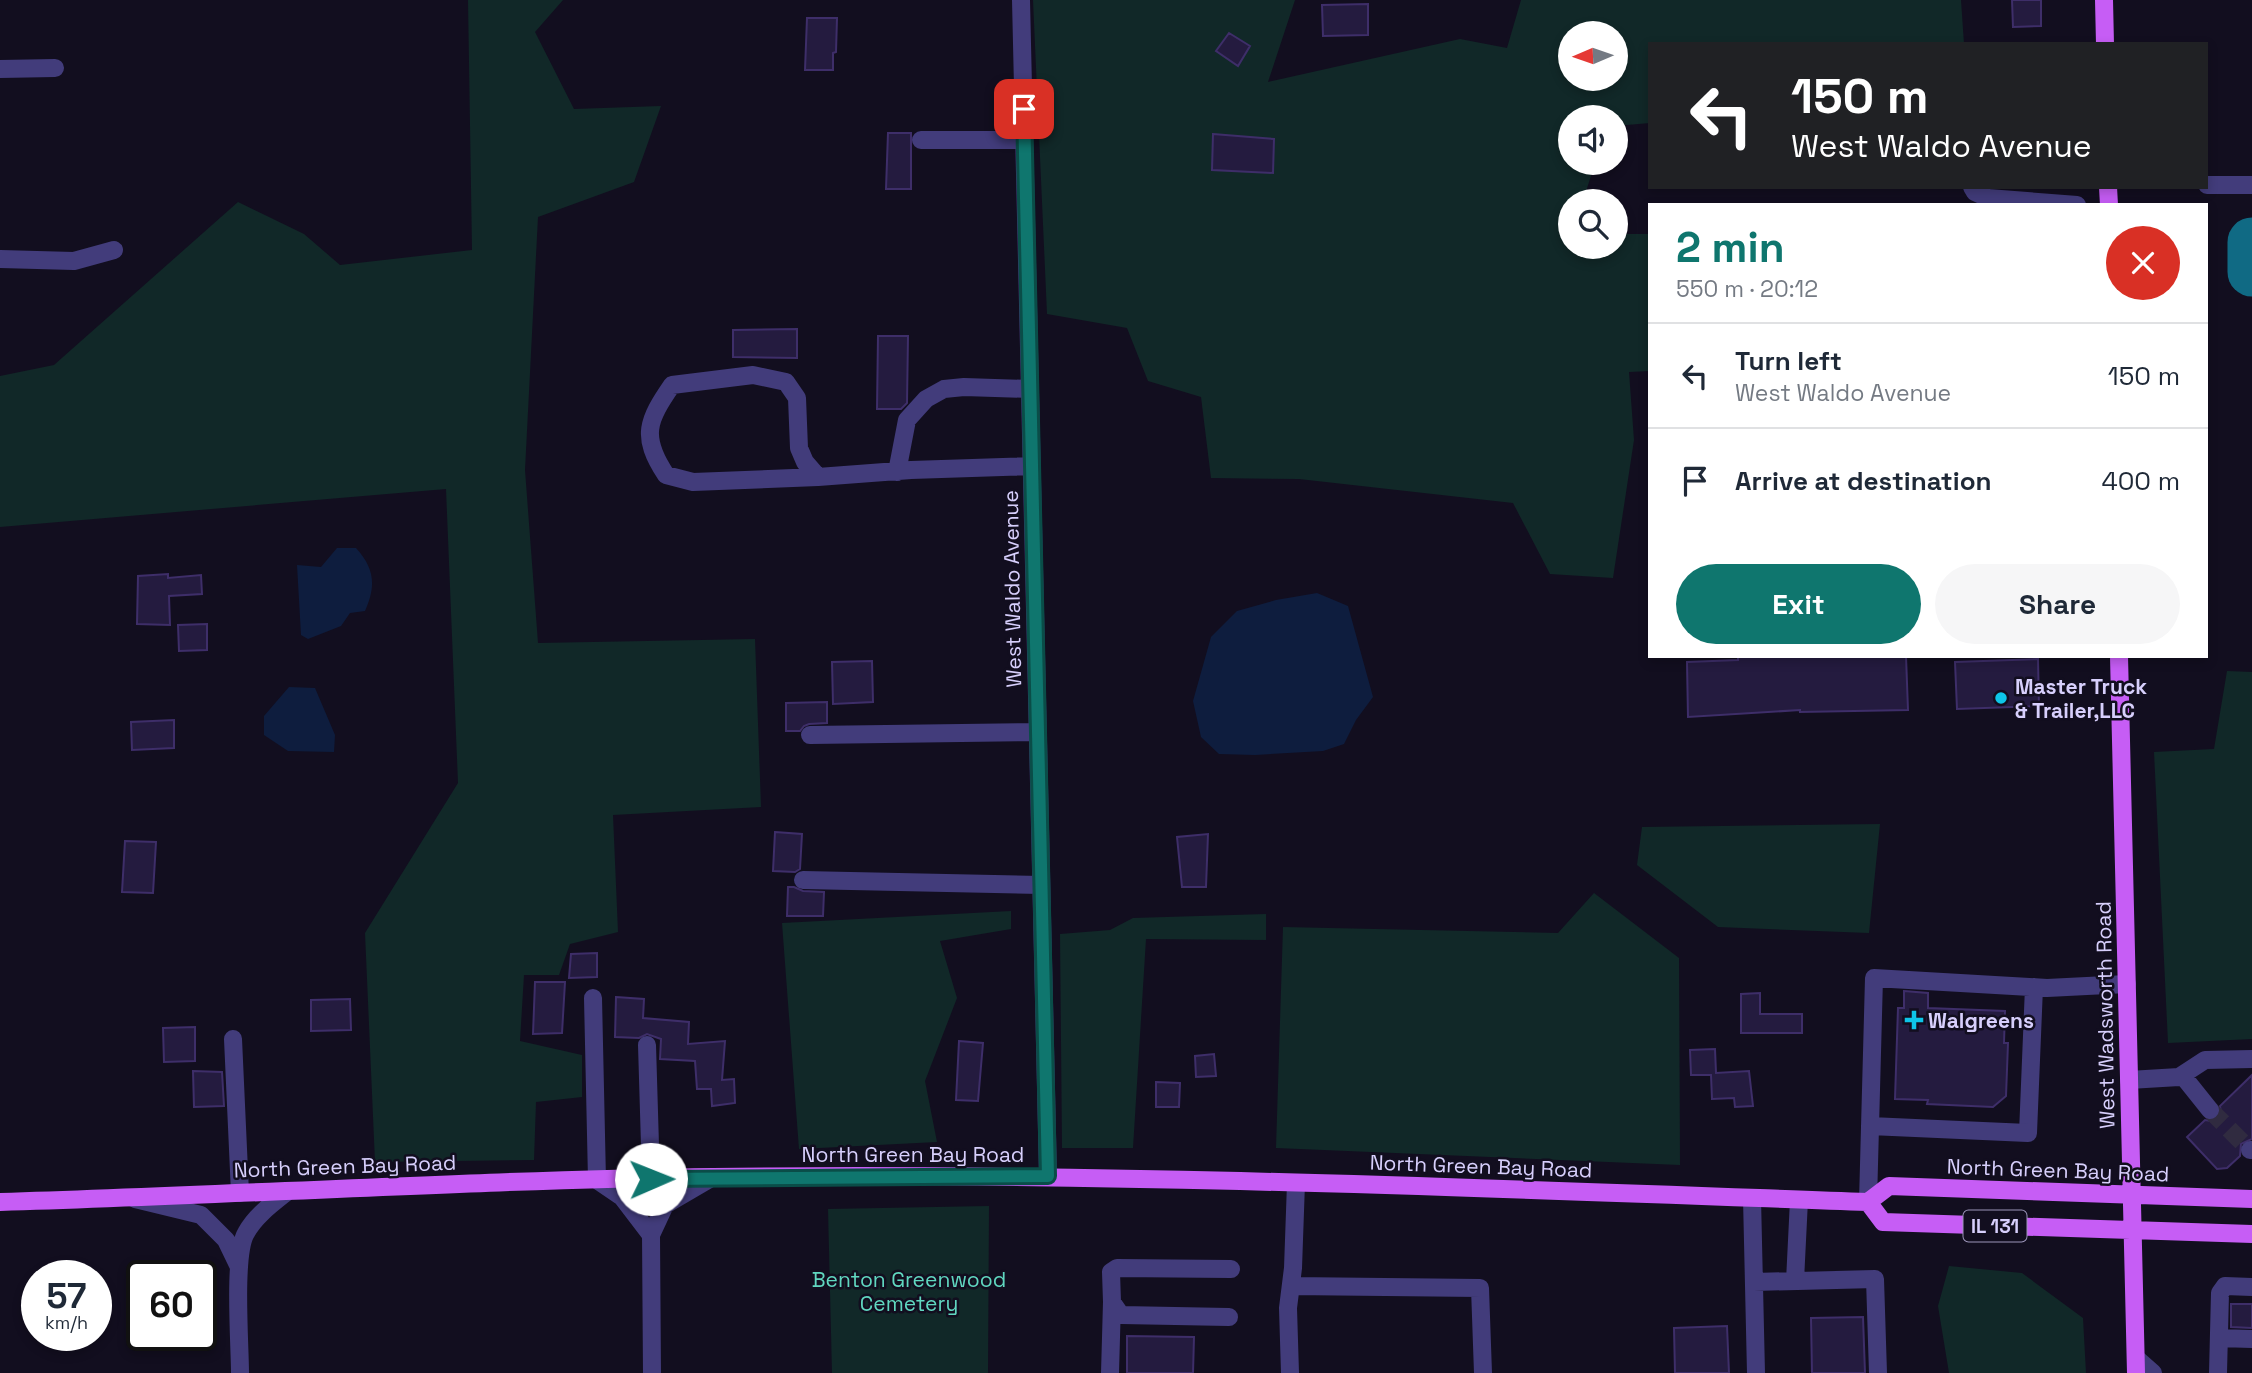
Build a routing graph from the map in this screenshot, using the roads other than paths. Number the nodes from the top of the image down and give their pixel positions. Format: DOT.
graph roads {
  1 [pos="1021,0"];
  2 [pos="2104,0"];
  3 [pos="2105,42"];
  4 [pos="55,68"];
  5 [pos="0,69"];
  6 [pos="921,140"];
  7 [pos="1024,140"];
  8 [pos="2208,185"];
  9 [pos="2252,185"];
  10 [pos="1973,189"];
  11 [pos="2052,203"];
  12 [pos="114,250"];
  13 [pos="0,259"];
  14 [pos="1030,389"];
  15 [pos="1032,466"];
  16 [pos="897,472"];
  17 [pos="818,477"];
  18 [pos="2119,658"];
  19 [pos="1038,732"];
  20 [pos="810,736"];
  21 [pos="803,880"];
  22 [pos="1041,885"];
  23 [pos="2127,984"];
  24 [pos="2034,988"];
  25 [pos="593,998"];
  26 [pos="233,1039"];
  27 [pos="648,1045"];
  28 [pos="2252,1059"];
  29 [pos="2182,1075"];
  30 [pos="2129,1080"];
  31 [pos="2210,1110"];
  32 [pos="1870,1126"];
  33 [pos="1048,1176"];
  34 [pos="713,1177"];
  35 [pos="651,1179"];
  36 [pos="597,1180"];
  37 [pos="1296,1183"];
  38 [pos="288,1191"];
  39 [pos="240,1193"];
  40 [pos="2132,1195"];
  41 [pos="129,1198"];
  42 [pos="1752,1198"];
  43 [pos="2252,1199"];
  44 [pos="1799,1200"];
  45 [pos="0,1202"];
  46 [pos="1868,1202"];
  47 [pos="2132,1230"];
  48 [pos="2252,1234"];
  49 [pos="651,1235"];
  50 [pos="239,1267"];
  51 [pos="1231,1269"];
  52 [pos="1794,1281"];
  53 [pos="1754,1282"];
  54 [pos="1291,1286"];
  55 [pos="2252,1287"];
  56 [pos="1112,1302"];
  57 [pos="1229,1317"];
  58 [pos="2219,1338"];
  59 [pos="2252,1339"];
  60 [pos="2136,1366"];
  61 [pos="240,1373"];
  62 [pos="652,1373"];
  63 [pos="1110,1373"];
  64 [pos="1290,1373"];
  65 [pos="1483,1373"];
  66 [pos="1756,1373"];
  67 [pos="1878,1373"];
  68 [pos="2153,1373"];
  69 [pos="2218,1373"];
  1 -- 7 [label="street, West Waldo Avenue"];
  2 -- 3 [label="main road"];
  4 -- 5 [label="street"];
  6 -- 7 [label="street"];
  7 -- 14 [label="street, West Waldo Avenue"];
  8 -- 9 [label="street"];
  10 -- 11 [label="street"];
  12 -- 13 [label="street"];
  14 -- 15 [label="street, West Waldo Avenue"];
  14 -- 16 [label="street"];
  15 -- 16 [label="street"];
  15 -- 19 [label="street, West Waldo Avenue"];
  16 -- 17 [label="street"];
  17 -- 17 [label="street"];
  18 -- 23 [label="main road, West Wadsworth Road"];
  19 -- 20 [label="street"];
  19 -- 22 [label="street, West Waldo Avenue"];
  21 -- 22 [label="street"];
  22 -- 33 [label="street, West Waldo Avenue"];
  23 -- 24 [label="street"];
  23 -- 30 [label="main road, West Wadsworth Road"];
  24 -- 32 [label="street"];
  24 -- 32 [label="street"];
  25 -- 36 [label="street"];
  26 -- 39 [label="street"];
  27 -- 35 [label="street"];
  28 -- 29 [label="street"];
  29 -- 30 [label="street"];
  29 -- 31 [label="street"];
  30 -- 40 [label="main road, West Wadsworth Road"];
  32 -- 46 [label="street"];
  33 -- 34 [label="main road, North Green Bay Road"];
  33 -- 37 [label="main road, North Green Bay Road"];
  34 -- 35 [label="main road, North Green Bay Road"];
  34 -- 49 [label="street"];
  35 -- 36 [label="main road, North Green Bay Road"];
  36 -- 38 [label="main road, North Green Bay Road"];
  36 -- 49 [label="street"];
  37 -- 42 [label="main road, North Green Bay Road"];
  37 -- 54 [label="street"];
  38 -- 39 [label="main road, North Green Bay Road"];
  38 -- 50 [label="street"];
  39 -- 41 [label="main road, North Green Bay Road"];
  40 -- 43 [label="main road, North Green Bay Road / IL 131"];
  40 -- 46 [label="main road, North Green Bay Road / IL 131"];
  40 -- 47 [label="main road, West Wadsworth Road"];
  41 -- 45 [label="main road, North Green Bay Road"];
  41 -- 50 [label="street"];
  42 -- 44 [label="main road, North Green Bay Road"];
  42 -- 53 [label="street"];
  44 -- 46 [label="main road, North Green Bay Road"];
  44 -- 52 [label="street"];
  46 -- 47 [label="main road, IL 131"];
  47 -- 48 [label="main road, IL 131"];
  47 -- 60 [label="main road, West Wadsworth Road"];
  49 -- 62 [label="street"];
  50 -- 61 [label="street"];
  51 -- 56 [label="street"];
  52 -- 53 [label="street"];
  52 -- 67 [label="street"];
  53 -- 66 [label="street"];
  54 -- 64 [label="street"];
  54 -- 65 [label="street"];
  55 -- 58 [label="street"];
  56 -- 57 [label="street"];
  56 -- 63 [label="street"];
  58 -- 59 [label="street"];
  58 -- 69 [label="street"];
  60 -- 68 [label="street"];
}
